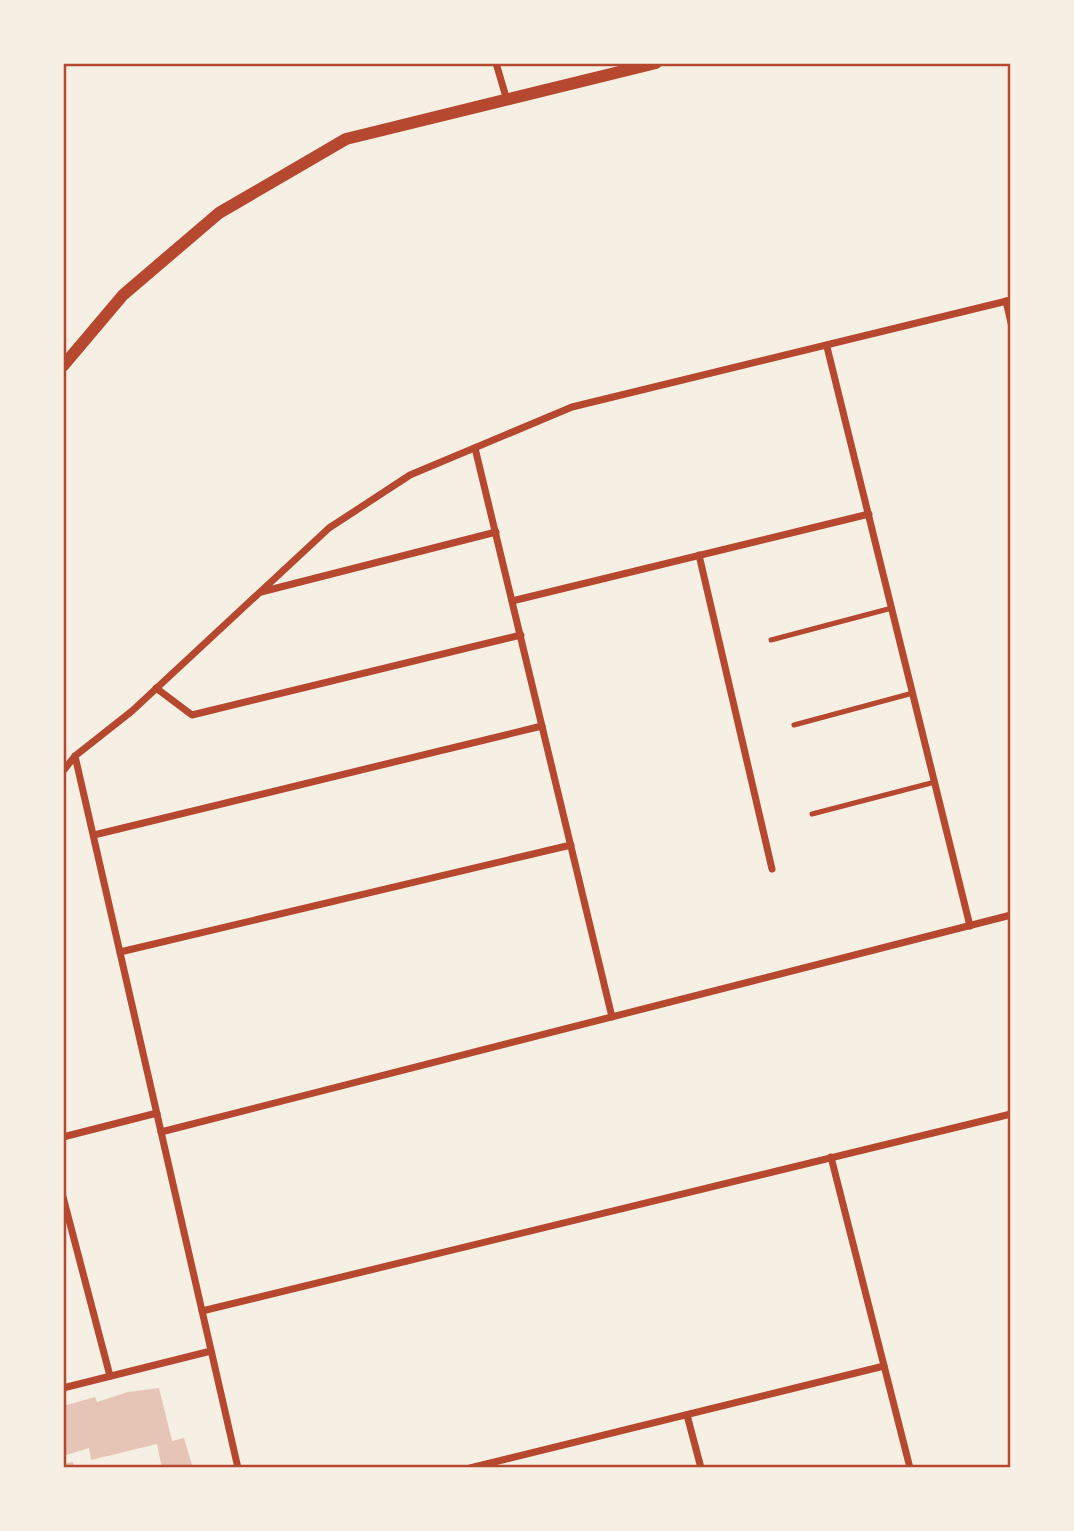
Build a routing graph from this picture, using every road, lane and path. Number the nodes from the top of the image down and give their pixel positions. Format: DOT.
graph roads {
  1 [pos="496,63"];
  2 [pos="656,63"];
  3 [pos="506,97"];
  4 [pos="1009,301"];
  5 [pos="1011,323"];
  6 [pos="827,347"];
  7 [pos="63,366"];
  8 [pos="475,448"];
  9 [pos="869,514"];
  10 [pos="496,532"];
  11 [pos="699,555"];
  12 [pos="260,592"];
  13 [pos="512,601"];
  14 [pos="892,608"];
  15 [pos="521,635"];
  16 [pos="771,640"];
  17 [pos="156,688"];
  18 [pos="913,693"];
  19 [pos="794,725"];
  20 [pos="542,726"];
  21 [pos="75,755"];
  22 [pos="63,771"];
  23 [pos="935,782"];
  24 [pos="812,814"];
  25 [pos="94,835"];
  26 [pos="571,845"];
  27 [pos="772,869"];
  28 [pos="1011,915"];
  29 [pos="970,926"];
  30 [pos="120,952"];
  31 [pos="612,1017"];
  32 [pos="157,1113"];
  33 [pos="1011,1114"];
  34 [pos="161,1132"];
  35 [pos="63,1137"];
  36 [pos="831,1157"];
  37 [pos="63,1197"];
  38 [pos="202,1311"];
  39 [pos="211,1351"];
  40 [pos="884,1366"];
  41 [pos="110,1376"];
  42 [pos="63,1388"];
  43 [pos="687,1415"];
  44 [pos="503,1464"];
  45 [pos="238,1468"];
  46 [pos="470,1468"];
  47 [pos="701,1468"];
  48 [pos="910,1468"];
  1 -- 3 [label="street"];
  2 -- 3 [label="street"];
  3 -- 7 [label="street"];
  4 -- 5 [label="street"];
  4 -- 6 [label="street"];
  6 -- 8 [label="street"];
  6 -- 9 [label="street"];
  8 -- 10 [label="street"];
  8 -- 12 [label="street"];
  9 -- 11 [label="street"];
  9 -- 14 [label="street"];
  10 -- 12 [label="street"];
  10 -- 13 [label="street"];
  11 -- 13 [label="street"];
  11 -- 27 [label="street"];
  12 -- 17 [label="street"];
  13 -- 15 [label="street"];
  14 -- 16 [label="lane"];
  14 -- 18 [label="street"];
  15 -- 17 [label="street"];
  15 -- 20 [label="street"];
  17 -- 21 [label="street"];
  18 -- 19 [label="lane"];
  18 -- 23 [label="street"];
  20 -- 25 [label="street"];
  20 -- 26 [label="street"];
  21 -- 22 [label="street"];
  21 -- 25 [label="street"];
  23 -- 24 [label="lane"];
  23 -- 29 [label="street"];
  25 -- 30 [label="street"];
  26 -- 30 [label="street"];
  26 -- 31 [label="street"];
  28 -- 29 [label="street"];
  29 -- 31 [label="street"];
  30 -- 32 [label="street"];
  31 -- 34 [label="street"];
  32 -- 34 [label="street"];
  32 -- 35 [label="street"];
  33 -- 36 [label="street"];
  34 -- 38 [label="street"];
  36 -- 38 [label="street"];
  36 -- 40 [label="street"];
  37 -- 41 [label="street"];
  38 -- 39 [label="street"];
  39 -- 41 [label="street"];
  39 -- 45 [label="street"];
  40 -- 43 [label="street"];
  40 -- 48 [label="street"];
  41 -- 42 [label="street"];
  43 -- 44 [label="street"];
  43 -- 47 [label="street"];
  44 -- 46 [label="street"];
}
